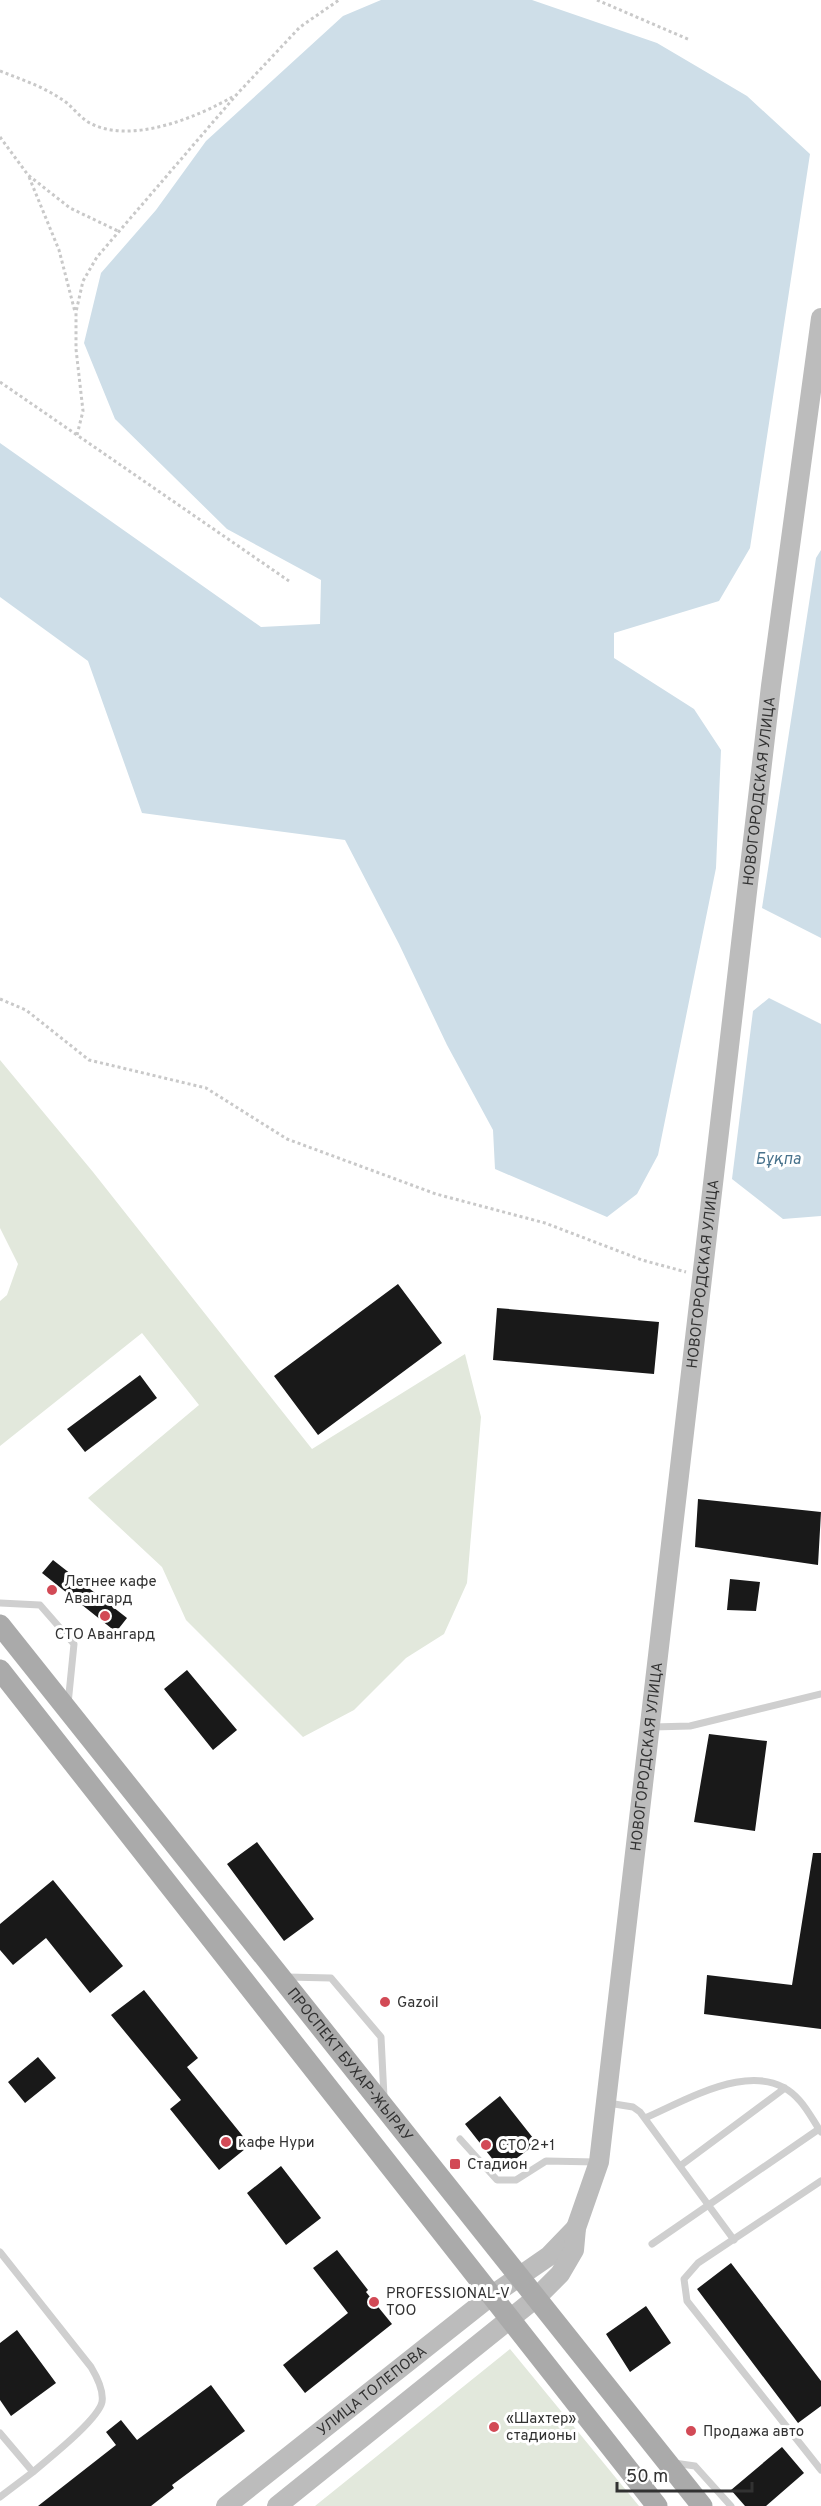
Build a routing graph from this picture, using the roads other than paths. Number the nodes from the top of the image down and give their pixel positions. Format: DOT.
graph roads {
  1 [pos="821,318"];
  2 [pos="0,1603"];
  3 [pos="0,1625"];
  4 [pos="8,1651"];
  5 [pos="0,1670"];
  6 [pos="821,1694"];
  7 [pos="68,1710"];
  8 [pos="650,1726"];
  9 [pos="281,1977"];
  10 [pos="785,2088"];
  11 [pos="606,2102"];
  12 [pos="385,2108"];
  13 [pos="645,2118"];
  14 [pos="820,2130"];
  15 [pos="460,2139"];
  16 [pos="599,2162"];
  17 [pos="680,2166"];
  18 [pos="821,2181"];
  19 [pos="709,2206"];
  20 [pos="576,2228"];
  21 [pos="734,2240"];
  22 [pos="652,2244"];
  23 [pos="0,2252"];
  24 [pos="520,2277"];
  25 [pos="491,2296"];
  26 [pos="536,2298"];
  27 [pos="510,2319"];
  28 [pos="0,2433"];
  29 [pos="667,2462"];
  30 [pos="821,2470"];
  31 [pos="33,2472"];
  32 [pos="0,2497"];
  33 [pos="226,2506"];
  34 [pos="277,2506"];
  35 [pos="657,2506"];
  36 [pos="702,2506"];
  37 [pos="731,2506"];
  1 -- 8 [label="street, НОВОГОРОДСКАЯ УЛИЦА"];
  2 -- 7 [label="lane"];
  3 -- 4 [label="main road, ПРОСПЕКТ БУХАР-ЖЫРАУ"];
  4 -- 7 [label="main road, ПРОСПЕКТ БУХАР-ЖЫРАУ"];
  5 -- 25 [label="main road, ПРОСПЕКТ БУХАР-ЖЫРАУ"];
  6 -- 8 [label="lane"];
  7 -- 9 [label="main road, ПРОСПЕКТ БУХАР-ЖЫРАУ"];
  8 -- 11 [label="street, НОВОГОРОДСКАЯ УЛИЦА"];
  9 -- 12 [label="main road, ПРОСПЕКТ БУХАР-ЖЫРАУ"];
  9 -- 12 [label="lane"];
  10 -- 13 [label="lane"];
  10 -- 14 [label="lane"];
  10 -- 17 [label="lane"];
  11 -- 13 [label="lane"];
  11 -- 16 [label="street, НОВОГОРОДСКАЯ УЛИЦА"];
  12 -- 24 [label="main road, ПРОСПЕКТ БУХАР-ЖЫРАУ"];
  13 -- 17 [label="lane"];
  14 -- 19 [label="lane"];
  15 -- 16 [label="lane"];
  16 -- 20 [label="street, НОВОГОРОДСКАЯ УЛИЦА"];
  17 -- 19 [label="lane"];
  18 -- 21 [label="lane"];
  19 -- 21 [label="lane"];
  19 -- 22 [label="lane"];
  20 -- 24 [label="street, НОВОГОРОДСКАЯ УЛИЦА"];
  20 -- 26 [label="street, НОВОГОРОДСКАЯ УЛИЦА"];
  21 -- 30 [label="lane"];
  23 -- 31 [label="lane"];
  24 -- 25 [label="street, УЛИЦА ТОЛЕПОВА"];
  24 -- 26 [label="main road, ПРОСПЕКТ БУХАР-ЖЫРАУ"];
  25 -- 27 [label="main road, ПРОСПЕКТ БУХАР-ЖЫРАУ"];
  25 -- 33 [label="street, УЛИЦА ТОЛЕПОВА"];
  26 -- 27 [label="street, УЛИЦА ТОЛЕПОВА"];
  26 -- 29 [label="main road, ПРОСПЕКТ БУХАР-ЖЫРАУ"];
  27 -- 34 [label="street, УЛИЦА ТОЛЕПОВА"];
  27 -- 35 [label="main road, ПРОСПЕКТ БУХАР-ЖЫРАУ"];
  28 -- 31 [label="lane"];
  29 -- 36 [label="main road, ПРОСПЕКТ БУХАР-ЖЫРАУ"];
  29 -- 37 [label="lane"];
  31 -- 32 [label="lane"];
}
